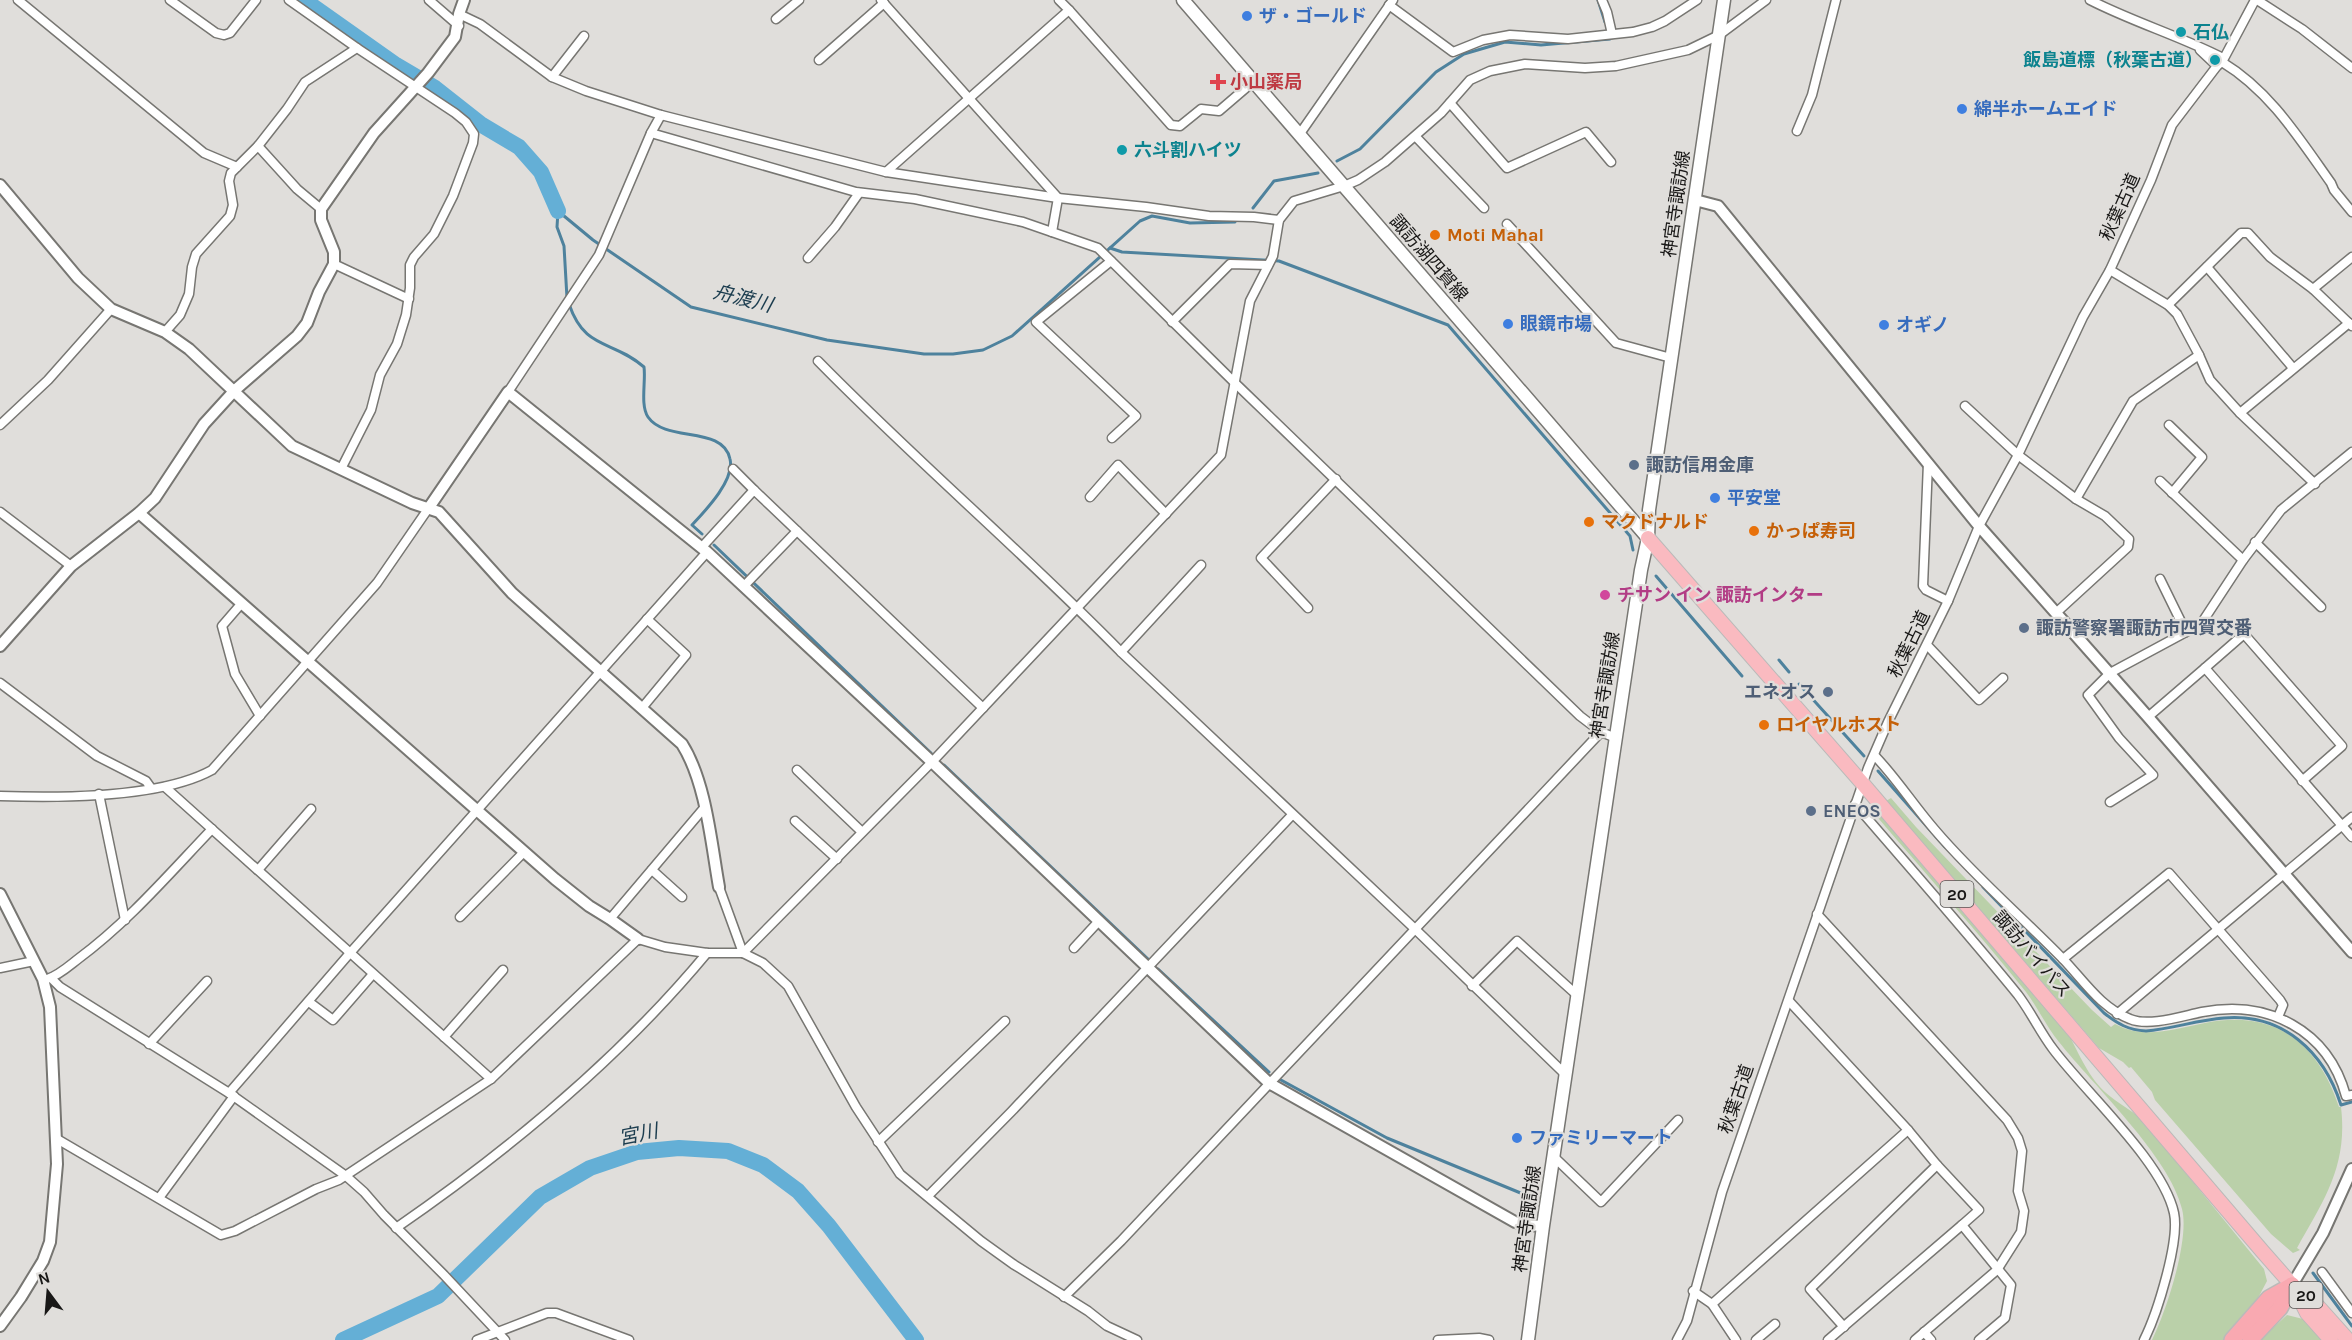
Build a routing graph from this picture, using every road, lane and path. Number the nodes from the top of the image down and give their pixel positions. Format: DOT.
graph roads {
  1 [pos="18,0"];
  2 [pos="170,0"];
  3 [pos="256,0"];
  4 [pos="289,0"];
  5 [pos="429,0"];
  6 [pos="464,0"];
  7 [pos="798,0"];
  8 [pos="1059,0"];
  9 [pos="1183,0"];
  10 [pos="1602,0"];
  11 [pos="1697,0"];
  12 [pos="1724,0"];
  13 [pos="1766,0"];
  14 [pos="1836,0"];
  15 [pos="2090,0"];
  16 [pos="2256,0"];
  17 [pos="882,2"];
  18 [pos="1391,3"];
  19 [pos="1069,10"];
  20 [pos="776,19"];
  21 [pos="459,20"];
  22 [pos="1612,34"];
  23 [pos="1719,35"];
  24 [pos="584,36"];
  25 [pos="357,48"];
  26 [pos="819,60"];
  27 [pos="2221,62"];
  28 [pos="2352,68"];
  29 [pos="552,77"];
  30 [pos="1254,81"];
  31 [pos="414,86"];
  32 [pos="970,99"];
  33 [pos="1450,103"];
  34 [pos="661,115"];
  35 [pos="1797,132"];
  36 [pos="651,133"];
  37 [pos="1299,135"];
  38 [pos="1416,137"];
  39 [pos="258,146"];
  40 [pos="1611,162"];
  41 [pos="237,167"];
  42 [pos="886,172"];
  43 [pos="0,184"];
  44 [pos="1344,186"];
  45 [pos="859,193"];
  46 [pos="1058,198"];
  47 [pos="1695,200"];
  48 [pos="1484,208"];
  49 [pos="321,209"];
  50 [pos="2352,212"];
  51 [pos="1279,220"];
  52 [pos="1507,224"];
  53 [pos="1052,232"];
  54 [pos="2352,257"];
  55 [pos="808,258"];
  56 [pos="1110,259"];
  57 [pos="1270,261"];
  58 [pos="334,264"];
  59 [pos="2207,267"];
  60 [pos="2110,270"];
  61 [pos="2313,289"];
  62 [pos="409,299"];
  63 [pos="2168,305"];
  64 [pos="111,309"];
  65 [pos="1172,322"];
  66 [pos="2351,324"];
  67 [pos="165,332"];
  68 [pos="2199,355"];
  69 [pos="1671,358"];
  70 [pos="818,361"];
  71 [pos="2293,368"];
  72 [pos="1235,383"];
  73 [pos="235,390"];
  74 [pos="508,392"];
  75 [pos="1965,406"];
  76 [pos="2240,413"];
  77 [pos="0,425"];
  78 [pos="2169,425"];
  79 [pos="1112,438"];
  80 [pos="2352,452"];
  81 [pos="2018,456"];
  82 [pos="1928,463"];
  83 [pos="340,469"];
  84 [pos="733,469"];
  85 [pos="1336,479"];
  86 [pos="2160,481"];
  87 [pos="2315,484"];
  88 [pos="754,490"];
  89 [pos="2172,493"];
  90 [pos="1090,497"];
  91 [pos="2076,499"];
  92 [pos="428,509"];
  93 [pos="0,512"];
  94 [pos="140,513"];
  95 [pos="1166,514"];
  96 [pos="1979,526"];
  97 [pos="797,531"];
  98 [pos="1648,538"];
  99 [pos="2255,542"];
  100 [pos="704,549"];
  101 [pos="2243,560"];
  102 [pos="1201,565"];
  103 [pos="71,566"];
  104 [pos="2160,579"];
  105 [pos="744,586"];
  106 [pos="1948,601"];
  107 [pos="241,604"];
  108 [pos="2321,607"];
  109 [pos="1077,608"];
  110 [pos="1308,608"];
  111 [pos="2057,612"];
  112 [pos="647,619"];
  113 [pos="2186,632"];
  114 [pos="1927,645"];
  115 [pos="0,646"];
  116 [pos="1121,652"];
  117 [pos="308,663"];
  118 [pos="2205,668"];
  119 [pos="601,671"];
  120 [pos="2110,674"];
  121 [pos="2003,678"];
  122 [pos="0,683"];
  123 [pos="642,708"];
  124 [pos="983,708"];
  125 [pos="260,716"];
  126 [pos="2148,717"];
  127 [pos="1601,732"];
  128 [pos="1616,738"];
  129 [pos="1875,756"];
  130 [pos="932,762"];
  131 [pos="797,770"];
  132 [pos="2302,781"];
  133 [pos="1863,784"];
  134 [pos="151,788"];
  135 [pos="165,788"];
  136 [pos="99,794"];
  137 [pos="0,796"];
  138 [pos="2110,801"];
  139 [pos="1856,804"];
  140 [pos="704,808"];
  141 [pos="311,809"];
  142 [pos="476,811"];
  143 [pos="1292,815"];
  144 [pos="2352,817"];
  145 [pos="795,821"];
  146 [pos="2342,826"];
  147 [pos="212,829"];
  148 [pos="862,832"];
  149 [pos="2352,837"];
  150 [pos="524,852"];
  151 [pos="837,859"];
  152 [pos="258,870"];
  153 [pos="652,870"];
  154 [pos="2285,875"];
  155 [pos="719,887"];
  156 [pos="0,894"];
  157 [pos="682,897"];
  158 [pos="1817,914"];
  159 [pos="460,917"];
  160 [pos="610,919"];
  161 [pos="125,920"];
  162 [pos="1098,922"];
  163 [pos="1415,929"];
  164 [pos="2219,930"];
  165 [pos="638,939"];
  166 [pos="1074,948"];
  167 [pos="2352,952"];
  168 [pos="350,953"];
  169 [pos="707,953"];
  170 [pos="743,953"];
  171 [pos="2063,959"];
  172 [pos="34,961"];
  173 [pos="0,968"];
  174 [pos="1147,969"];
  175 [pos="503,970"];
  176 [pos="373,974"];
  177 [pos="47,979"];
  178 [pos="207,981"];
  179 [pos="1472,986"];
  180 [pos="1578,996"];
  181 [pos="1789,1001"];
  182 [pos="309,1002"];
  183 [pos="2117,1014"];
  184 [pos="2278,1017"];
  185 [pos="1005,1021"];
  186 [pos="444,1037"];
  187 [pos="149,1044"];
  188 [pos="1566,1075"];
  189 [pos="491,1079"];
  190 [pos="1269,1083"];
  191 [pos="232,1095"];
  192 [pos="2352,1095"];
  193 [pos="1678,1120"];
  194 [pos="1908,1130"];
  195 [pos="57,1139"];
  196 [pos="878,1142"];
  197 [pos="1554,1157"];
  198 [pos="1937,1166"];
  199 [pos="2352,1169"];
  200 [pos="346,1176"];
  201 [pos="928,1196"];
  202 [pos="159,1198"];
  203 [pos="1962,1225"];
  204 [pos="1543,1226"];
  205 [pos="396,1228"];
  206 [pos="1996,1269"];
  207 [pos="2322,1272"];
  208 [pos="2292,1285"];
  209 [pos="1693,1291"];
  210 [pos="1064,1297"];
  211 [pos="1712,1304"];
  212 [pos="2352,1313"];
  213 [pos="1775,1324"];
  214 [pos="0,1326"];
  215 [pos="1844,1327"];
  216 [pos="498,1332"];
  217 [pos="1924,1332"];
  218 [pos="477,1340"];
  219 [pos="505,1340"];
  220 [pos="629,1340"];
  221 [pos="1137,1340"];
  222 [pos="1438,1340"];
  223 [pos="1489,1340"];
  224 [pos="1528,1340"];
  225 [pos="1677,1340"];
  226 [pos="1736,1340"];
  227 [pos="1756,1340"];
  228 [pos="1828,1340"];
  229 [pos="1915,1340"];
  230 [pos="1931,1340"];
  231 [pos="1979,1340"];
  232 [pos="2144,1340"];
  233 [pos="2232,1340"];
  234 [pos="2250,1340"];
  235 [pos="2331,1340"];
  236 [pos="2348,1340"];
  1 -- 41 [label="street"];
  2 -- 3 [label="street"];
  4 -- 25 [label="street"];
  5 -- 21 [label="street"];
  6 -- 21 [label="street"];
  7 -- 20 [label="street"];
  8 -- 19 [label="street"];
  9 -- 30 [label="main road, 諏訪湖四賀線"];
  10 -- 22 [label="street"];
  11 -- 22 [label="street"];
  12 -- 23 [label="main road, 神宮寺諏訪線"];
  13 -- 23 [label="street"];
  14 -- 35 [label="street"];
  15 -- 27 [label="street"];
  16 -- 27 [label="street, 秋葉古道"];
  16 -- 28 [label="street"];
  17 -- 26 [label="street"];
  17 -- 32 [label="street"];
  18 -- 22 [label="street"];
  18 -- 37 [label="street"];
  19 -- 30 [label="street"];
  19 -- 32 [label="street"];
  21 -- 29 [label="street"];
  21 -- 31 [label="street"];
  23 -- 33 [label="street"];
  23 -- 47 [label="main road, 神宮寺諏訪線"];
  24 -- 29 [label="street"];
  25 -- 31 [label="street"];
  25 -- 39 [label="street"];
  27 -- 50 [label="street"];
  27 -- 60 [label="street, 秋葉古道"];
  29 -- 34 [label="street"];
  30 -- 37 [label="main road, 諏訪湖四賀線"];
  31 -- 49 [label="street"];
  31 -- 62 [label="street"];
  32 -- 42 [label="street"];
  32 -- 46 [label="street"];
  33 -- 38 [label="street"];
  33 -- 40 [label="street"];
  34 -- 36 [label="street"];
  34 -- 42 [label="street"];
  36 -- 45 [label="street"];
  36 -- 74 [label="street"];
  37 -- 44 [label="main road, 諏訪湖四賀線"];
  38 -- 44 [label="street"];
  38 -- 48 [label="street"];
  39 -- 41 [label="street"];
  39 -- 49 [label="street"];
  41 -- 67 [label="street"];
  42 -- 46 [label="street"];
  43 -- 64 [label="street"];
  44 -- 51 [label="street"];
  44 -- 98 [label="main road, 諏訪湖四賀線"];
  45 -- 53 [label="street"];
  45 -- 55 [label="street"];
  46 -- 51 [label="street"];
  46 -- 53 [label="street"];
  47 -- 69 [label="main road, 神宮寺諏訪線"];
  47 -- 82 [label="street"];
  49 -- 58 [label="street"];
  51 -- 57 [label="street"];
  52 -- 69 [label="street"];
  53 -- 56 [label="street"];
  54 -- 61 [label="street"];
  56 -- 65 [label="street"];
  56 -- 79 [label="street"];
  57 -- 65 [label="street"];
  57 -- 72 [label="street"];
  58 -- 62 [label="street"];
  58 -- 73 [label="street"];
  59 -- 61 [label="street"];
  59 -- 63 [label="street"];
  59 -- 71 [label="street"];
  60 -- 63 [label="street"];
  60 -- 81 [label="street, 秋葉古道"];
  61 -- 66 [label="street"];
  62 -- 83 [label="street"];
  63 -- 68 [label="street"];
  64 -- 67 [label="street"];
  64 -- 77 [label="street"];
  65 -- 72 [label="street"];
  66 -- 71 [label="street"];
  67 -- 73 [label="street"];
  68 -- 76 [label="street"];
  68 -- 91 [label="street"];
  69 -- 98 [label="main road, 神宮寺諏訪線"];
  70 -- 109 [label="street"];
  71 -- 76 [label="street"];
  72 -- 85 [label="street"];
  72 -- 95 [label="street"];
  73 -- 83 [label="street"];
  73 -- 94 [label="street"];
  74 -- 92 [label="street"];
  74 -- 100 [label="street"];
  75 -- 81 [label="street"];
  76 -- 87 [label="street"];
  78 -- 89 [label="street"];
  80 -- 87 [label="street"];
  81 -- 91 [label="street"];
  81 -- 96 [label="street, 秋葉古道"];
  82 -- 96 [label="street"];
  82 -- 106 [label="street"];
  83 -- 92 [label="street"];
  84 -- 88 [label="street"];
  85 -- 110 [label="street"];
  85 -- 127 [label="street"];
  86 -- 89 [label="street"];
  87 -- 99 [label="street"];
  88 -- 97 [label="street"];
  88 -- 100 [label="street"];
  89 -- 101 [label="street"];
  90 -- 95 [label="street"];
  91 -- 111 [label="street"];
  92 -- 117 [label="street"];
  92 -- 119 [label="street"];
  93 -- 103 [label="street"];
  94 -- 103 [label="street"];
  94 -- 107 [label="street"];
  95 -- 109 [label="street"];
  96 -- 106 [label="street, 秋葉古道"];
  96 -- 111 [label="street"];
  97 -- 105 [label="street"];
  97 -- 124 [label="street"];
  98 -- 128 [label="main road, 神宮寺諏訪線"];
  98 -- 133 [label="highway, 諏訪バイパス / 20"];
  99 -- 101 [label="street"];
  99 -- 108 [label="street"];
  100 -- 105 [label="street"];
  100 -- 112 [label="street"];
  101 -- 113 [label="street"];
  102 -- 116 [label="street"];
  103 -- 115 [label="street"];
  104 -- 113 [label="street"];
  105 -- 130 [label="street"];
  106 -- 114 [label="street, 秋葉古道"];
  107 -- 117 [label="street"];
  107 -- 125 [label="street"];
  109 -- 116 [label="street"];
  109 -- 124 [label="street"];
  111 -- 120 [label="street"];
  112 -- 119 [label="street"];
  112 -- 123 [label="street"];
  113 -- 120 [label="street"];
  114 -- 121 [label="street"];
  114 -- 129 [label="street, 秋葉古道"];
  116 -- 143 [label="street"];
  117 -- 125 [label="street"];
  117 -- 142 [label="street"];
  118 -- 126 [label="street"];
  118 -- 132 [label="street"];
  118 -- 132 [label="street"];
  119 -- 123 [label="street"];
  119 -- 142 [label="street"];
  120 -- 126 [label="street"];
  120 -- 138 [label="street"];
  122 -- 134 [label="street"];
  123 -- 140 [label="street"];
  124 -- 130 [label="street"];
  125 -- 135 [label="street"];
  126 -- 154 [label="street"];
  127 -- 128 [label="street"];
  127 -- 163 [label="street"];
  128 -- 180 [label="main road, 神宮寺諏訪線"];
  129 -- 133 [label="street, 秋葉古道"];
  129 -- 171 [label="street"];
  130 -- 148 [label="street"];
  130 -- 162 [label="street"];
  131 -- 148 [label="street"];
  132 -- 146 [label="street"];
  133 -- 139 [label="street, 秋葉古道"];
  133 -- 208 [label="highway, 諏訪バイパス / 20"];
  134 -- 135 [label="street"];
  134 -- 136 [label="street"];
  135 -- 147 [label="street"];
  136 -- 137 [label="street"];
  136 -- 161 [label="street"];
  139 -- 158 [label="street, 秋葉古道"];
  139 -- 232 [label="street"];
  140 -- 153 [label="street"];
  140 -- 155 [label="street"];
  141 -- 152 [label="street"];
  142 -- 150 [label="street"];
  142 -- 168 [label="street"];
  143 -- 163 [label="street"];
  143 -- 174 [label="street"];
  144 -- 146 [label="street"];
  145 -- 151 [label="street"];
  146 -- 149 [label="street"];
  146 -- 154 [label="street"];
  147 -- 152 [label="street"];
  147 -- 161 [label="street"];
  148 -- 151 [label="street"];
  150 -- 159 [label="street"];
  150 -- 160 [label="street"];
  151 -- 170 [label="street"];
  152 -- 168 [label="street"];
  153 -- 157 [label="street"];
  153 -- 160 [label="street"];
  154 -- 164 [label="street"];
  154 -- 167 [label="street"];
  155 -- 170 [label="street"];
  156 -- 172 [label="street"];
  158 -- 181 [label="street, 秋葉古道"];
  158 -- 206 [label="street"];
  160 -- 165 [label="street"];
  161 -- 177 [label="street"];
  162 -- 166 [label="street"];
  162 -- 174 [label="street"];
  163 -- 179 [label="street"];
  163 -- 190 [label="street"];
  164 -- 171 [label="street"];
  164 -- 183 [label="street"];
  164 -- 184 [label="street"];
  165 -- 169 [label="street"];
  165 -- 189 [label="street"];
  168 -- 176 [label="street"];
  168 -- 182 [label="street"];
  169 -- 170 [label="street"];
  169 -- 205 [label="street"];
  170 -- 196 [label="street"];
  171 -- 183 [label="street"];
  172 -- 173 [label="street"];
  172 -- 177 [label="street"];
  174 -- 190 [label="street"];
  174 -- 201 [label="street"];
  175 -- 186 [label="street"];
  176 -- 182 [label="street"];
  176 -- 186 [label="street"];
  177 -- 187 [label="street"];
  177 -- 195 [label="street"];
  178 -- 187 [label="street"];
  179 -- 180 [label="street"];
  179 -- 188 [label="street"];
  180 -- 188 [label="main road, 神宮寺諏訪線"];
  181 -- 194 [label="street"];
  181 -- 209 [label="street, 秋葉古道"];
  182 -- 191 [label="street"];
  183 -- 184 [label="street"];
  184 -- 192 [label="street"];
  185 -- 196 [label="street"];
  186 -- 189 [label="street"];
  187 -- 191 [label="street"];
  188 -- 197 [label="main road, 神宮寺諏訪線"];
  189 -- 200 [label="street"];
  190 -- 204 [label="street"];
  190 -- 210 [label="street"];
  191 -- 200 [label="street"];
  191 -- 202 [label="street"];
  193 -- 197 [label="street"];
  194 -- 198 [label="street"];
  194 -- 211 [label="street"];
  195 -- 202 [label="street"];
  195 -- 214 [label="street"];
  196 -- 201 [label="street"];
  197 -- 204 [label="main road, 神宮寺諏訪線"];
  198 -- 203 [label="street"];
  198 -- 215 [label="street"];
  199 -- 208 [label="street"];
  200 -- 202 [label="street"];
  200 -- 205 [label="street"];
  201 -- 210 [label="street"];
  203 -- 206 [label="street"];
  203 -- 215 [label="street"];
  204 -- 224 [label="main road, 神宮寺諏訪線"];
  205 -- 216 [label="street"];
  206 -- 217 [label="street"];
  206 -- 231 [label="street"];
  207 -- 212 [label="street"];
  208 -- 233 [label="highway"];
  208 -- 234 [label="highway"];
  208 -- 235 [label="highway, 諏訪バイパス / 20"];
  208 -- 236 [label="highway, 諏訪バイパス / 20"];
  209 -- 211 [label="street"];
  209 -- 225 [label="street, 秋葉古道"];
  210 -- 221 [label="street"];
  211 -- 226 [label="street"];
  213 -- 227 [label="street"];
  215 -- 228 [label="street"];
  216 -- 218 [label="street"];
  216 -- 219 [label="street"];
  216 -- 220 [label="street"];
  217 -- 229 [label="street"];
  217 -- 230 [label="street"];
  222 -- 223 [label="street"];
}
